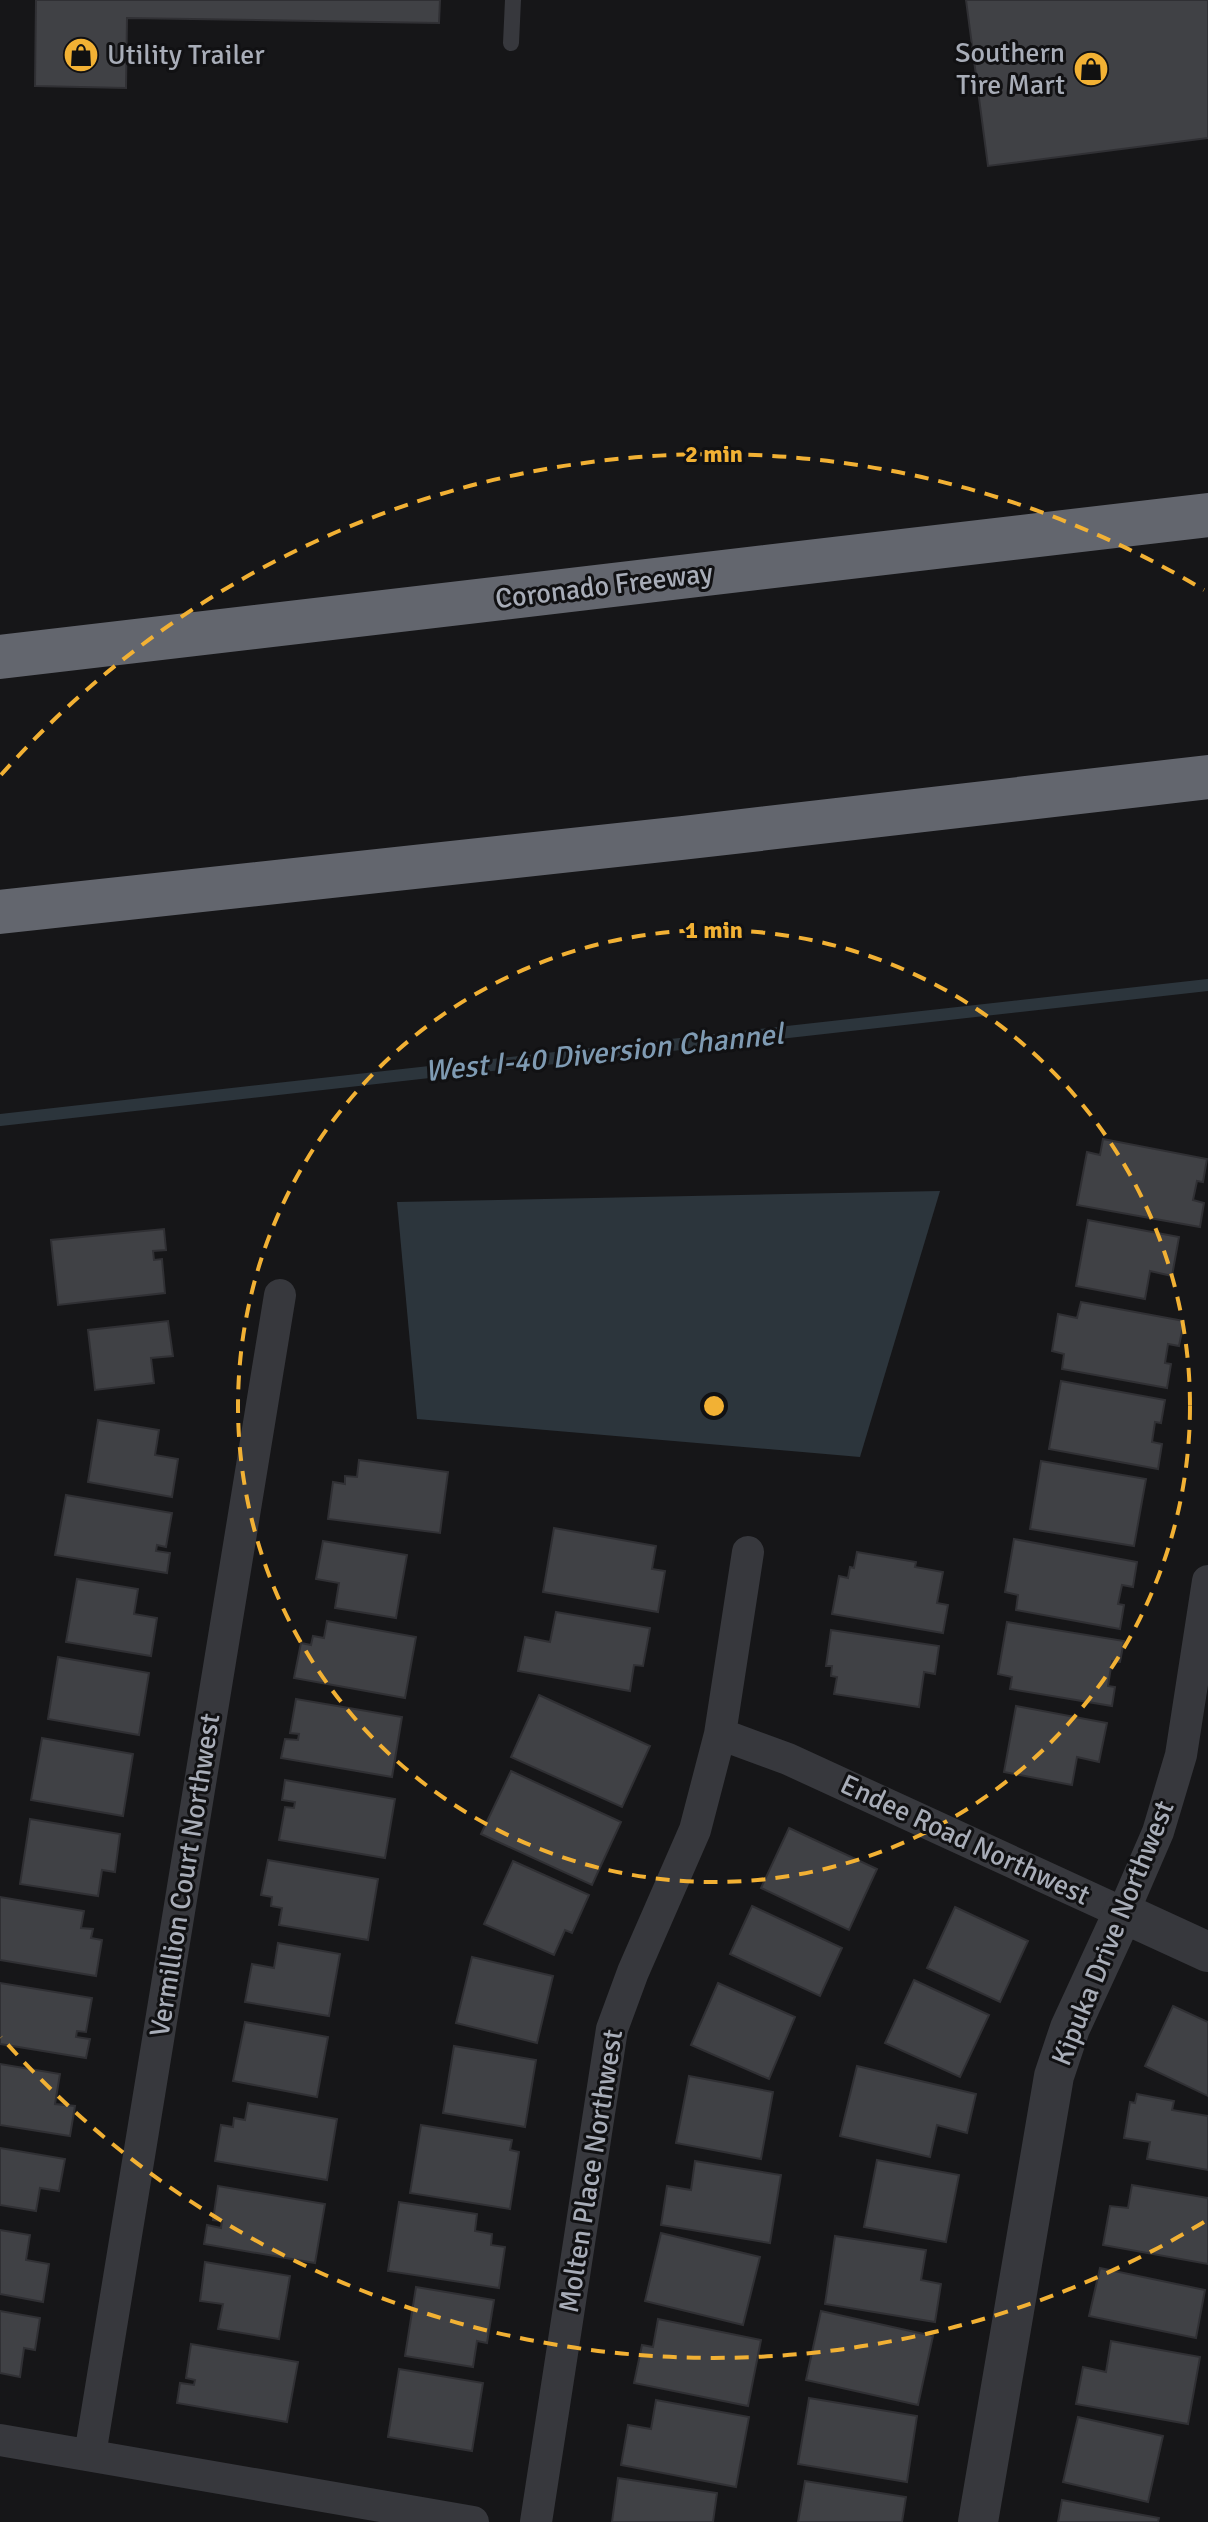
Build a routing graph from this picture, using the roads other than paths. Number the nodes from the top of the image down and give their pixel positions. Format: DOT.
graph roads {
  1 [pos="513,0"];
  2 [pos="511,43"];
  3 [pos="1208,515"];
  4 [pos="0,657"];
  5 [pos="1208,777"];
  6 [pos="0,912"];
  7 [pos="280,1295"];
  8 [pos="748,1552"];
  9 [pos="1208,1581"];
  10 [pos="720,1734"];
  11 [pos="1123,1913"];
  12 [pos="1208,1952"];
  13 [pos="0,2440"];
  14 [pos="90,2455"];
  15 [pos="473,2522"];
  16 [pos="536,2522"];
  17 [pos="978,2522"];
  1 -- 2 [label="lane"];
  3 -- 4 [label="highway, Coronado Freeway"];
  5 -- 6 [label="highway"];
  7 -- 14 [label="street, Vermillion Court Northwest"];
  8 -- 10 [label="street, Molten Place Northwest"];
  9 -- 11 [label="street, Kipuka Drive Northwest"];
  10 -- 11 [label="street, Endee Road Northwest"];
  10 -- 16 [label="street, Molten Place Northwest"];
  11 -- 12 [label="street, Endee Road Northwest"];
  11 -- 17 [label="street, Kipuka Drive Northwest"];
  13 -- 14 [label="street"];
  14 -- 15 [label="street"];
}
